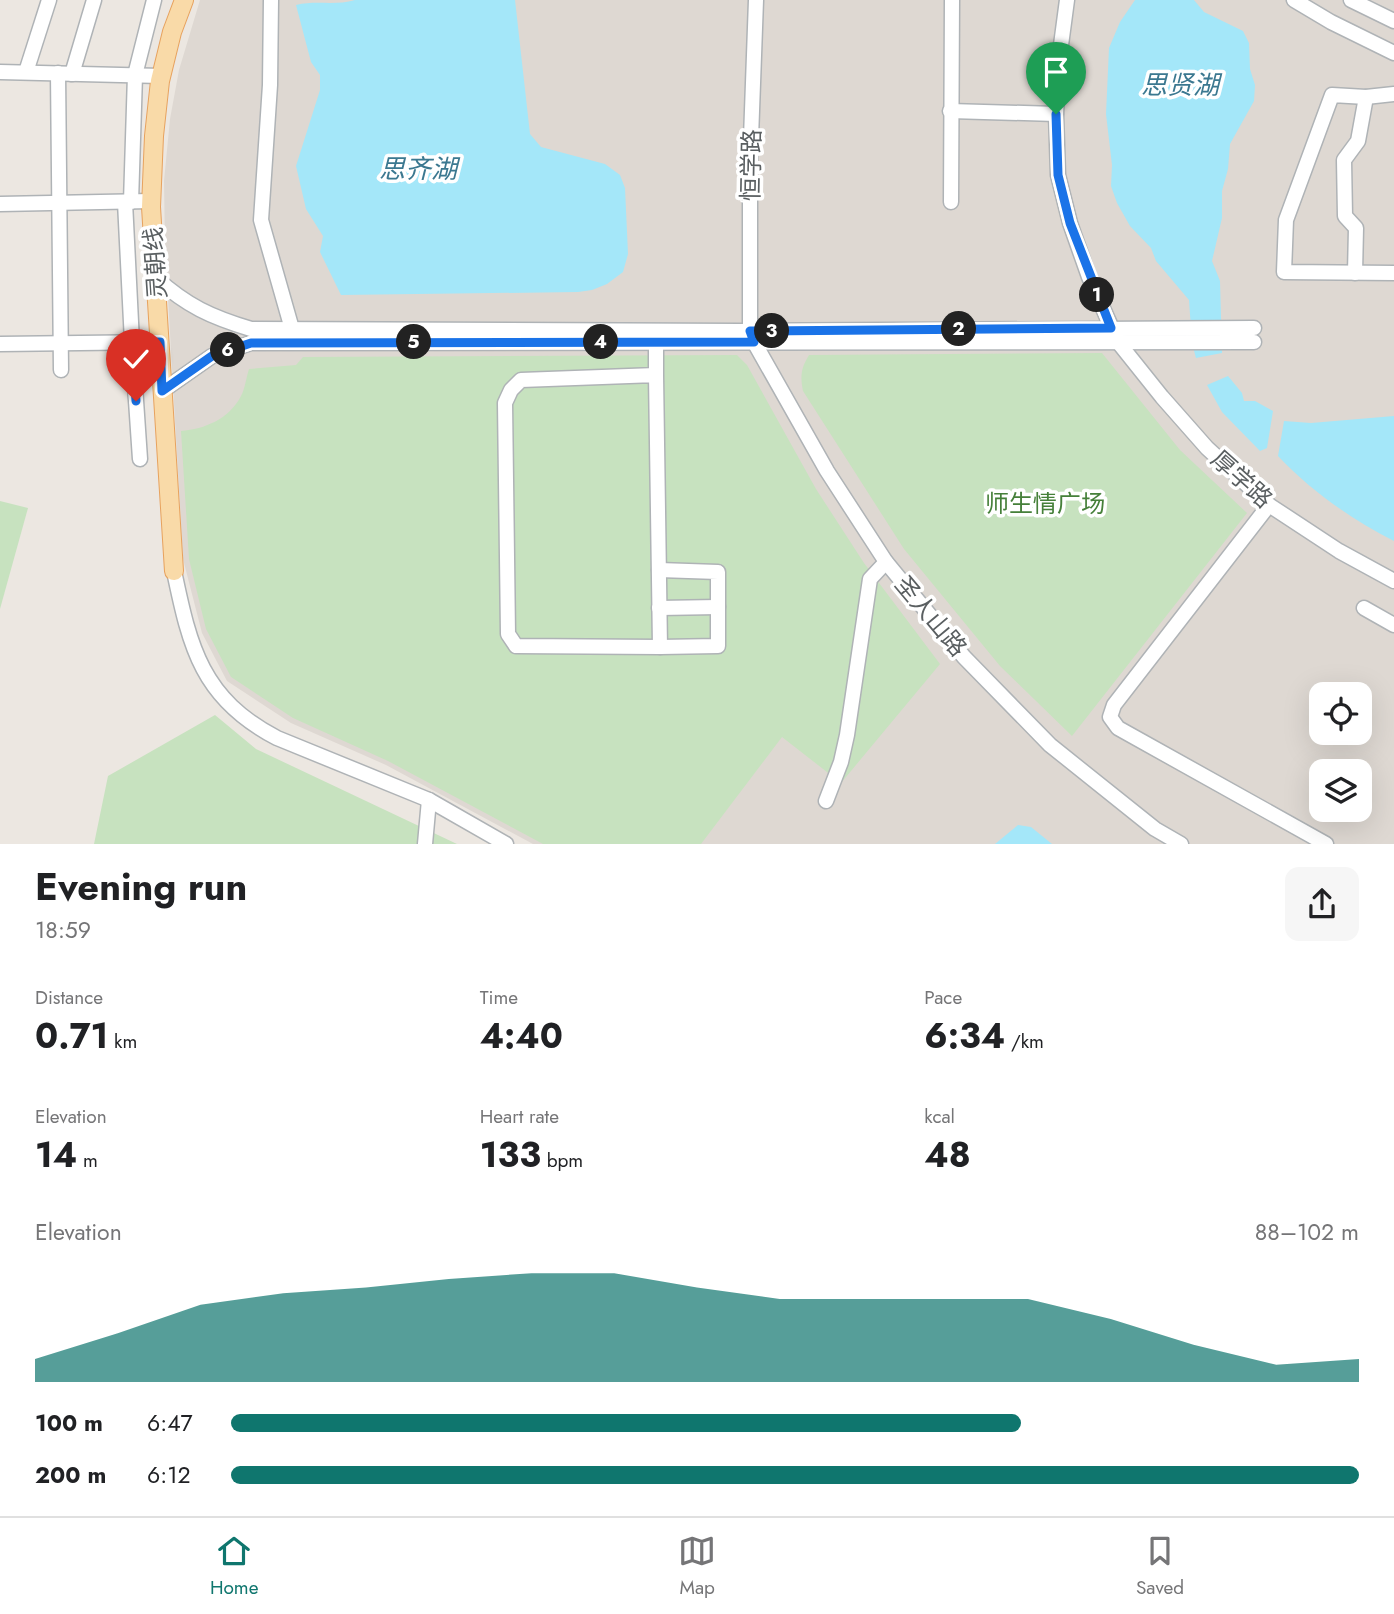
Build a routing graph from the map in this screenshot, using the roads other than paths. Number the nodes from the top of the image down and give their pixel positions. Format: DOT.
graph roads {
  1 [pos="49,0"];
  2 [pos="93,0"];
  3 [pos="154,0"];
  4 [pos="184,0"];
  5 [pos="271,0"];
  6 [pos="756,0"];
  7 [pos="952,0"];
  8 [pos="1067,0"];
  9 [pos="1294,0"];
  10 [pos="1351,0"];
  11 [pos="1394,21"];
  12 [pos="1394,53"];
  13 [pos="0,72"];
  14 [pos="26,72"];
  15 [pos="65,73"];
  16 [pos="135,75"];
  17 [pos="161,76"];
  18 [pos="1394,94"];
  19 [pos="1366,97"];
  20 [pos="950,111"];
  21 [pos="1056,114"];
  22 [pos="151,201"];
  23 [pos="128,202"];
  24 [pos="951,202"];
  25 [pos="60,203"];
  26 [pos="0,204"];
  27 [pos="1355,272"];
  28 [pos="1394,273"];
  29 [pos="156,278"];
  30 [pos="1111,328"];
  31 [pos="292,329"];
  32 [pos="1254,335"];
  33 [pos="752,336"];
  34 [pos="1174,336"];
  35 [pos="61,342"];
  36 [pos="132,342"];
  37 [pos="160,342"];
  38 [pos="656,342"];
  39 [pos="1118,342"];
  40 [pos="0,344"];
  41 [pos="61,370"];
  42 [pos="656,374"];
  43 [pos="162,391"];
  44 [pos="141,459"];
  45 [pos="1269,505"];
  46 [pos="886,562"];
  47 [pos="659,570"];
  48 [pos="174,571"];
  49 [pos="1394,581"];
  50 [pos="718,607"];
  51 [pos="659,608"];
  52 [pos="1364,608"];
  53 [pos="1392,620"];
  54 [pos="660,647"];
  55 [pos="429,800"];
  56 [pos="826,801"];
  57 [pos="425,844"];
  58 [pos="506,844"];
  59 [pos="1181,844"];
  60 [pos="1326,844"];
  1 -- 14 [label="street"];
  2 -- 15 [label="street"];
  3 -- 16 [label="street"];
  4 -- 17 [label="main road, 灵朝线"];
  5 -- 31 [label="street"];
  6 -- 33 [label="street, 恒学路"];
  7 -- 20 [label="street"];
  8 -- 21 [label="street"];
  9 -- 12 [label="street"];
  10 -- 11 [label="street"];
  13 -- 14 [label="street"];
  14 -- 15 [label="street"];
  15 -- 16 [label="street"];
  15 -- 25 [label="street"];
  16 -- 17 [label="street"];
  16 -- 23 [label="street"];
  17 -- 22 [label="main road, 灵朝线"];
  18 -- 19 [label="street"];
  19 -- 27 [label="street"];
  19 -- 27 [label="street"];
  20 -- 21 [label="street"];
  20 -- 24 [label="street"];
  21 -- 30 [label="street"];
  22 -- 23 [label="street"];
  22 -- 29 [label="main road, 灵朝线"];
  23 -- 25 [label="street"];
  23 -- 36 [label="street"];
  25 -- 26 [label="street"];
  25 -- 35 [label="street"];
  27 -- 28 [label="street"];
  29 -- 31 [label="street"];
  29 -- 37 [label="main road, 灵朝线"];
  30 -- 33 [label="street"];
  30 -- 34 [label="street"];
  30 -- 39 [label="street, 厚学路"];
  31 -- 33 [label="street"];
  32 -- 34 [label="street"];
  33 -- 38 [label="street"];
  33 -- 39 [label="street"];
  33 -- 46 [label="street, 圣人山路"];
  34 -- 39 [label="street"];
  35 -- 36 [label="street"];
  35 -- 40 [label="street"];
  35 -- 41 [label="street"];
  36 -- 37 [label="street"];
  36 -- 44 [label="street"];
  37 -- 43 [label="main road, 灵朝线"];
  38 -- 42 [label="street"];
  38 -- 43 [label="street"];
  39 -- 45 [label="street, 厚学路"];
  42 -- 47 [label="street"];
  42 -- 54 [label="street"];
  43 -- 48 [label="main road, 灵朝线"];
  45 -- 49 [label="street, 厚学路"];
  45 -- 60 [label="street"];
  46 -- 56 [label="street"];
  46 -- 59 [label="street, 圣人山路"];
  47 -- 50 [label="street"];
  47 -- 51 [label="street"];
  48 -- 55 [label="street"];
  50 -- 51 [label="street"];
  50 -- 54 [label="street"];
  51 -- 54 [label="street"];
  52 -- 53 [label="street"];
  55 -- 57 [label="street"];
  55 -- 58 [label="street"];
}
